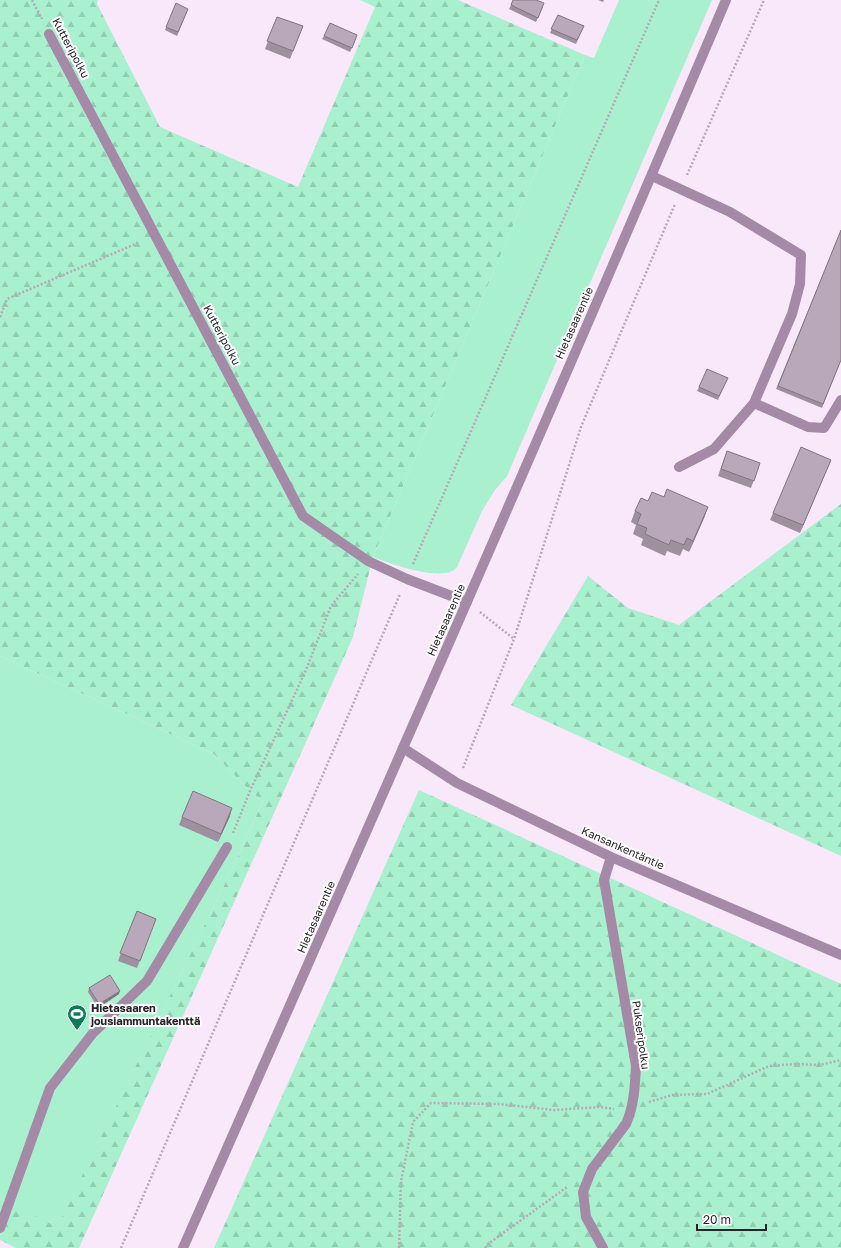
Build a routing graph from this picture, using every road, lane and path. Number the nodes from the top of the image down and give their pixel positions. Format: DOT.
graph roads {
  1 [pos="32,0"];
  2 [pos="659,0"];
  3 [pos="726,0"];
  4 [pos="764,0"];
  5 [pos="49,34"];
  6 [pos="652,176"];
  7 [pos="681,189"];
  8 [pos="156,235"];
  9 [pos="0,317"];
  10 [pos="841,400"];
  11 [pos="754,404"];
  12 [pos="679,467"];
  13 [pos="368,561"];
  14 [pos="407,579"];
  15 [pos="467,602"];
  16 [pos="514,639"];
  17 [pos="403,748"];
  18 [pos="457,783"];
  19 [pos="227,847"];
  20 [pos="611,857"];
  21 [pos="841,955"];
  22 [pos="841,1060"];
  23 [pos="630,1116"];
  24 [pos="568,1187"];
  25 [pos="0,1228"];
  26 [pos="121,1248"];
  27 [pos="183,1248"];
  28 [pos="399,1248"];
  29 [pos="486,1248"];
  30 [pos="603,1248"];
  1 -- 5 [label="path, Kutteripolku"];
  2 -- 14 [label="path"];
  3 -- 6 [label="street, Hietasaarentie"];
  4 -- 7 [label="path"];
  5 -- 8 [label="street, Kutteripolku"];
  6 -- 7 [label="street"];
  6 -- 15 [label="street, Hietasaarentie"];
  7 -- 11 [label="street"];
  7 -- 16 [label="path"];
  8 -- 9 [label="path"];
  8 -- 13 [label="street, Kutteripolku"];
  10 -- 11 [label="street"];
  11 -- 12 [label="street"];
  13 -- 14 [label="street, Kutteripolku"];
  13 -- 19 [label="path"];
  14 -- 15 [label="street, Kutteripolku"];
  14 -- 26 [label="path"];
  15 -- 16 [label="path"];
  15 -- 17 [label="street, Hietasaarentie"];
  16 -- 18 [label="path"];
  17 -- 18 [label="street, Kansankentäntie"];
  17 -- 27 [label="street, Hietasaarentie"];
  18 -- 20 [label="street, Kansankentäntie"];
  19 -- 25 [label="street"];
  20 -- 21 [label="street, Kansankentäntie"];
  20 -- 23 [label="street, Pukseripolku"];
  22 -- 23 [label="path"];
  23 -- 28 [label="path"];
  23 -- 30 [label="street, Pukseripolku"];
  24 -- 29 [label="path"];
}
